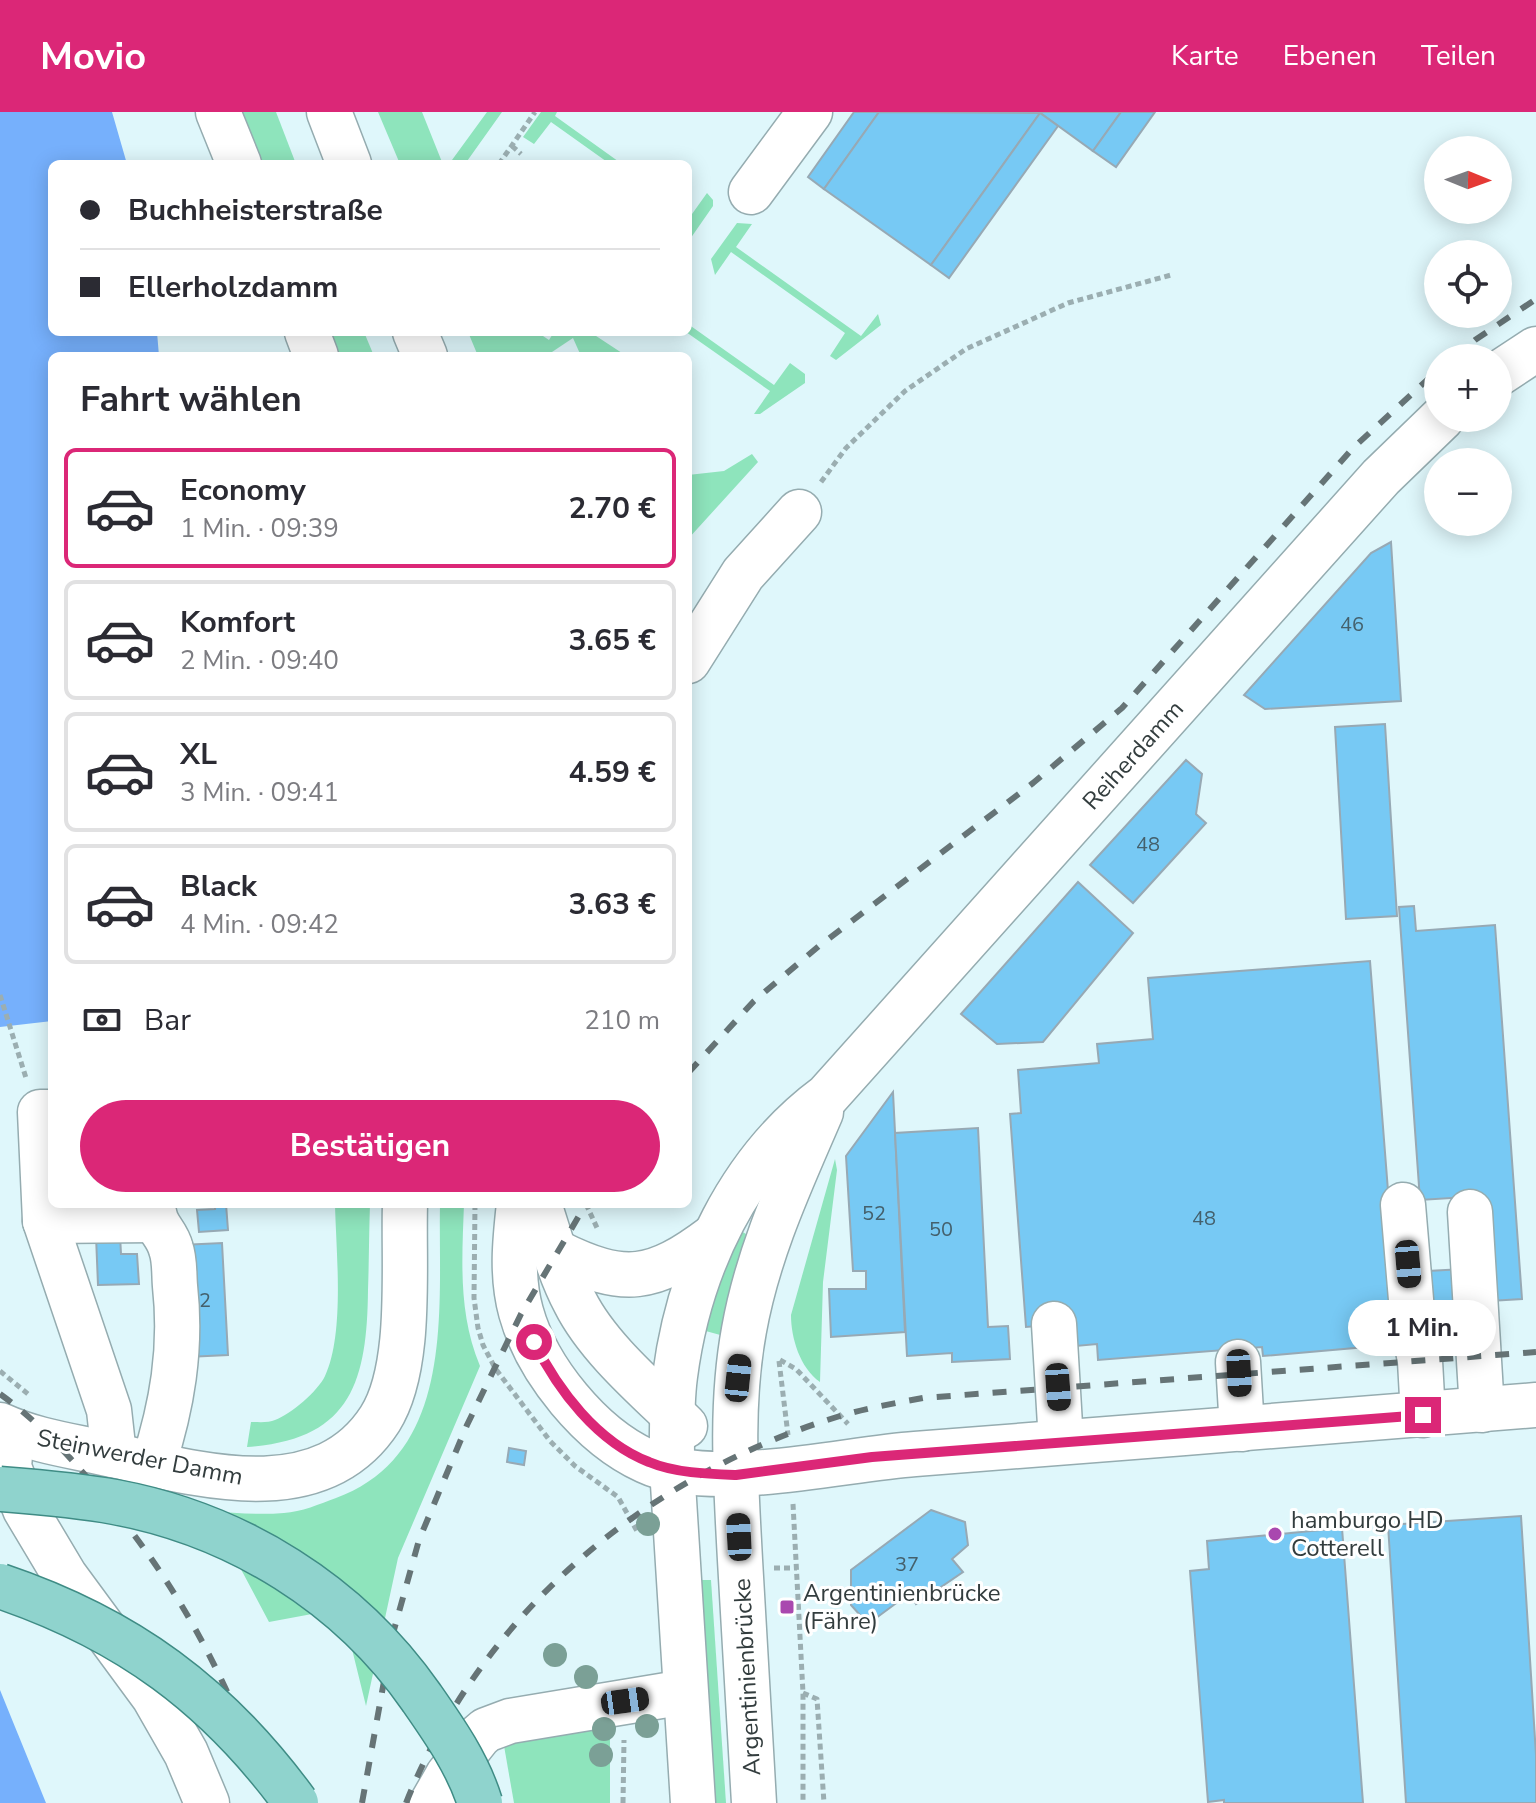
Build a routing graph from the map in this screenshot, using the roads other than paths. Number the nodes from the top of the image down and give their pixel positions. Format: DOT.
graph roads {
  1 [pos="218,112"];
  2 [pos="329,112"];
  3 [pos="810,112"];
  4 [pos="237,160"];
  5 [pos="347,160"];
  6 [pos="751,192"];
  7 [pos="1536,349"];
  8 [pos="1512,365"];
  9 [pos="1428,432"];
  10 [pos="799,512"];
  11 [pos="692,655"];
  12 [pos="827,1096"];
  13 [pos="48,1112"];
  14 [pos="1403,1205"];
  15 [pos="405,1208"];
  16 [pos="519,1208"];
  17 [pos="540,1208"];
  18 [pos="153,1212"];
  19 [pos="1470,1212"];
  20 [pos="45,1221"];
  21 [pos="714,1236"];
  22 [pos="556,1252"];
  23 [pos="1054,1324"];
  24 [pos="1238,1362"];
  25 [pos="1536,1405"];
  26 [pos="1482,1410"];
  27 [pos="672,1413"];
  28 [pos="1423,1415"];
  29 [pos="6,1428"];
  30 [pos="1242,1429"];
  31 [pos="1061,1442"];
  32 [pos="134,1460"];
  33 [pos="735,1466"];
  34 [pos="672,1468"];
  35 [pos="0,1489"];
  36 [pos="0,1586"];
  37 [pos="685,1692"];
  38 [pos="207,1803"];
  39 [pos="296,1803"];
  40 [pos="432,1803"];
  41 [pos="480,1803"];
  42 [pos="693,1803"];
  43 [pos="754,1803"];
  1 -- 4 [label="street"];
  2 -- 5 [label="street"];
  3 -- 6 [label="street"];
  7 -- 8 [label="street"];
  9 -- 12 [label="street, Reiherdamm"];
  10 -- 11 [label="street"];
  12 -- 21 [label="street, Reiherdamm"];
  12 -- 33 [label="street, Reiherdamm"];
  13 -- 20 [label="street"];
  14 -- 28 [label="street"];
  15 -- 32 [label="street, Steinwerder Damm"];
  16 -- 34 [label="street"];
  17 -- 22 [label="street"];
  18 -- 20 [label="street"];
  18 -- 32 [label="street"];
  19 -- 26 [label="street"];
  20 -- 32 [label="street"];
  21 -- 22 [label="street"];
  21 -- 27 [label="street, Reiherdamm"];
  22 -- 27 [label="street"];
  23 -- 31 [label="street"];
  24 -- 30 [label="street"];
  25 -- 26 [label="street"];
  26 -- 28 [label="street"];
  27 -- 33 [label="street"];
  27 -- 34 [label="street, Reiherdamm"];
  28 -- 30 [label="street"];
  29 -- 32 [label="street, Steinwerder Damm"];
  29 -- 38 [label="street"];
  30 -- 31 [label="street"];
  31 -- 33 [label="street"];
  33 -- 34 [label="street"];
  33 -- 43 [label="street, Argentinienbrücke"];
  34 -- 37 [label="street"];
  35 -- 41 [label="main road, bridge"];
  36 -- 39 [label="main road, bridge"];
  37 -- 40 [label="street"];
  37 -- 42 [label="street"];
}
